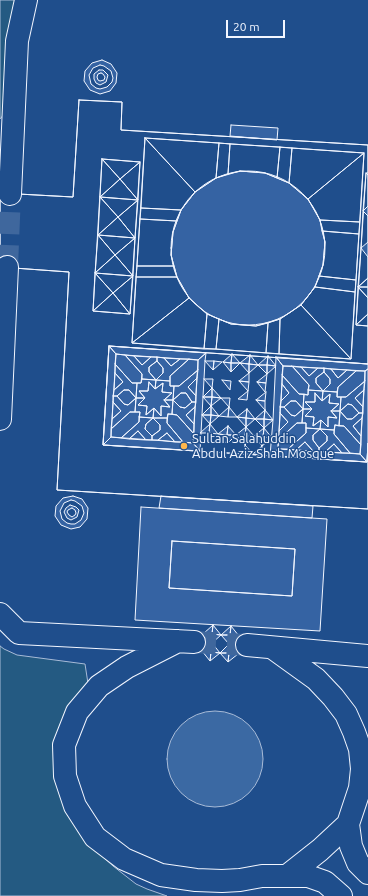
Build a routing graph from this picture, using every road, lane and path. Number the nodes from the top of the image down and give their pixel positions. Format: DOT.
graph roads {
  1 [pos="26,0"];
  2 [pos="7,123"];
  3 [pos="10,194"];
  4 [pos="7,267"];
  5 [pos="0,419"];
  6 [pos="0,614"];
  7 [pos="247,646"];
  8 [pos="273,648"];
  9 [pos="368,656"];
  10 [pos="348,824"];
  11 [pos="368,873"];
  12 [pos="287,876"];
  13 [pos="341,896"];
  1 -- 2 [label="lane"];
  2 -- 3 [label="lane"];
  4 -- 5 [label="lane"];
  6 -- 12 [label="lane"];
  7 -- 8 [label="lane"];
  8 -- 9 [label="lane"];
  8 -- 10 [label="lane"];
  10 -- 11 [label="lane"];
  10 -- 12 [label="lane"];
  12 -- 13 [label="lane"];
}
